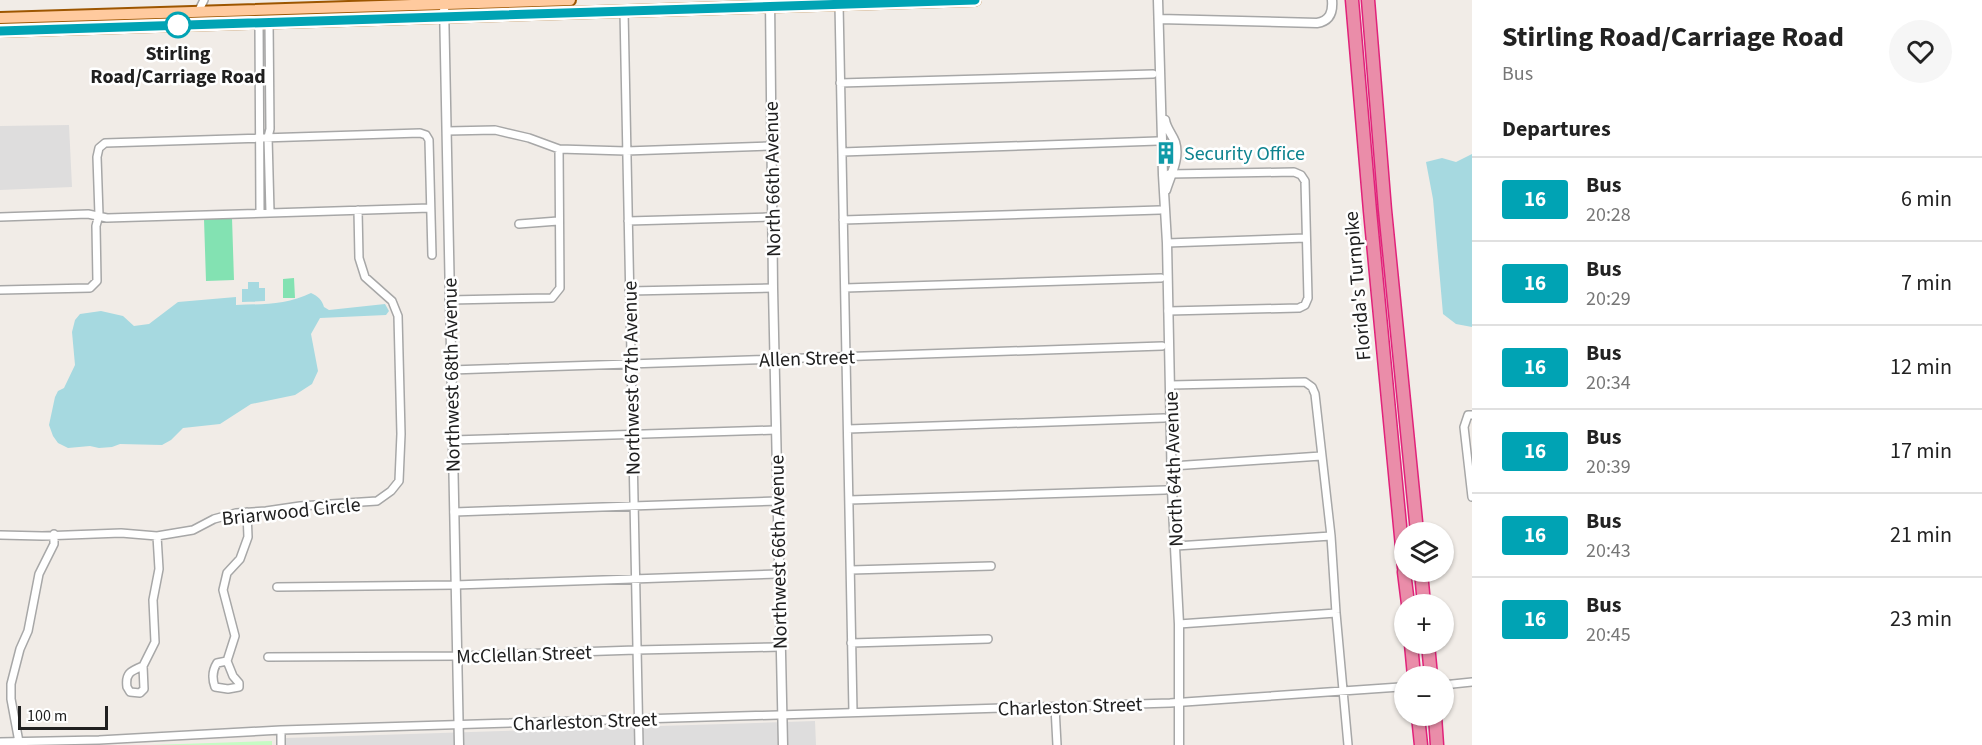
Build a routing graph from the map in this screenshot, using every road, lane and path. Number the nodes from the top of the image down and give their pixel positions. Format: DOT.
graph roads {
  1 [pos="204,0"];
  2 [pos="565,0"];
  3 [pos="570,0"];
  4 [pos="670,0"];
  5 [pos="975,0"];
  6 [pos="1158,0"];
  7 [pos="1332,0"];
  8 [pos="1352,0"];
  9 [pos="1368,0"];
  10 [pos="770,3"];
  11 [pos="444,4"];
  12 [pos="839,4"];
  13 [pos="264,5"];
  14 [pos="624,11"];
  15 [pos="198,12"];
  16 [pos="611,12"];
  17 [pos="72,16"];
  18 [pos="445,17"];
  19 [pos="0,18"];
  20 [pos="1159,19"];
  21 [pos="264,22"];
  22 [pos="73,29"];
  23 [pos="0,31"];
  24 [pos="260,48"];
  25 [pos="269,48"];
  26 [pos="1153,74"];
  27 [pos="840,83"];
  28 [pos="1162,107"];
  29 [pos="447,131"];
  30 [pos="264,137"];
  31 [pos="1158,141"];
  32 [pos="771,146"];
  33 [pos="559,149"];
  34 [pos="626,151"];
  35 [pos="842,152"];
  36 [pos="1167,175"];
  37 [pos="430,208"];
  38 [pos="358,210"];
  39 [pos="1161,210"];
  40 [pos="260,212"];
  41 [pos="270,212"];
  42 [pos="99,216"];
  43 [pos="0,217"];
  44 [pos="772,217"];
  45 [pos="843,220"];
  46 [pos="558,221"];
  47 [pos="628,221"];
  48 [pos="519,224"];
  49 [pos="1306,238"];
  50 [pos="1167,243"];
  51 [pos="432,255"];
  52 [pos="1161,278"];
  53 [pos="773,288"];
  54 [pos="845,288"];
  55 [pos="0,290"];
  56 [pos="629,291"];
  57 [pos="449,300"];
  58 [pos="1168,311"];
  59 [pos="1162,346"];
  60 [pos="846,356"];
  61 [pos="775,359"];
  62 [pos="631,363"];
  63 [pos="451,370"];
  64 [pos="1171,386"];
  65 [pos="1470,415"];
  66 [pos="1164,418"];
  67 [pos="848,429"];
  68 [pos="776,430"];
  69 [pos="632,434"];
  70 [pos="453,440"];
  71 [pos="1321,456"];
  72 [pos="1172,466"];
  73 [pos="1165,490"];
  74 [pos="1472,497"];
  75 [pos="849,500"];
  76 [pos="777,501"];
  77 [pos="634,506"];
  78 [pos="247,512"];
  79 [pos="454,512"];
  80 [pos="1399,522"];
  81 [pos="1416,522"];
  82 [pos="54,534"];
  83 [pos="0,535"];
  84 [pos="157,536"];
  85 [pos="1331,536"];
  86 [pos="1176,546"];
  87 [pos="991,566"];
  88 [pos="851,570"];
  89 [pos="778,574"];
  90 [pos="635,579"];
  91 [pos="455,585"];
  92 [pos="277,587"];
  93 [pos="1336,613"];
  94 [pos="1179,624"];
  95 [pos="988,639"];
  96 [pos="851,644"];
  97 [pos="780,647"];
  98 [pos="636,650"];
  99 [pos="456,656"];
  100 [pos="268,657"];
  101 [pos="227,661"];
  102 [pos="143,666"];
  103 [pos="1472,682"];
  104 [pos="1454,684"];
  105 [pos="1394,688"];
  106 [pos="1343,692"];
  107 [pos="1174,703"];
  108 [pos="1055,707"];
  109 [pos="853,712"];
  110 [pos="782,716"];
  111 [pos="638,719"];
  112 [pos="459,724"];
  113 [pos="1419,726"];
  114 [pos="1436,726"];
  115 [pos="281,730"];
  116 [pos="0,742"];
  117 [pos="19,742"];
  118 [pos="99,743"];
  119 [pos="281,745"];
  120 [pos="459,745"];
  121 [pos="639,745"];
  122 [pos="783,745"];
  123 [pos="1057,745"];
  124 [pos="1179,745"];
  125 [pos="1348,745"];
  126 [pos="1421,745"];
  127 [pos="1437,745"];
  1 -- 15 [label="street"];
  2 -- 3 [label="main road"];
  2 -- 11 [label="main road"];
  4 -- 16 [label="main road"];
  5 -- 12 [label="main road"];
  6 -- 20 [label="street, North 64th Avenue"];
  7 -- 20 [label="street"];
  8 -- 80 [label="highway, Florida's Turnpike"];
  9 -- 81 [label="highway, Florida's Turnpike"];
  10 -- 12 [label="main road"];
  10 -- 14 [label="main road"];
  10 -- 32 [label="street, North 66th Avenue"];
  11 -- 13 [label="main road"];
  11 -- 18 [label="street, Northwest 68th Avenue"];
  12 -- 27 [label="street"];
  13 -- 15 [label="main road"];
  13 -- 21 [label="street"];
  14 -- 16 [label="main road"];
  14 -- 34 [label="street, Northwest 67th Avenue"];
  15 -- 17 [label="main road"];
  16 -- 18 [label="main road"];
  17 -- 19 [label="main road"];
  17 -- 22 [label="main road"];
  18 -- 21 [label="main road"];
  18 -- 29 [label="street, Northwest 68th Avenue"];
  20 -- 28 [label="street, North 64th Avenue"];
  21 -- 22 [label="main road"];
  21 -- 24 [label="street"];
  21 -- 25 [label="street"];
  22 -- 23 [label="main road"];
  24 -- 25 [label="street"];
  24 -- 30 [label="street"];
  25 -- 30 [label="street"];
  26 -- 27 [label="street"];
  27 -- 35 [label="street"];
  28 -- 36 [label="street, North 64th Avenue"];
  28 -- 36 [label="street, North 64th Avenue"];
  29 -- 33 [label="street"];
  29 -- 57 [label="street, Northwest 68th Avenue"];
  30 -- 37 [label="street"];
  30 -- 40 [label="street"];
  30 -- 41 [label="street"];
  30 -- 42 [label="street"];
  31 -- 35 [label="street"];
  32 -- 34 [label="street"];
  32 -- 44 [label="street, North 66th Avenue"];
  33 -- 34 [label="street"];
  33 -- 46 [label="street"];
  34 -- 47 [label="street, Northwest 67th Avenue"];
  35 -- 45 [label="street"];
  36 -- 49 [label="street"];
  36 -- 50 [label="street, North 64th Avenue"];
  37 -- 38 [label="street"];
  37 -- 51 [label="street"];
  38 -- 41 [label="street"];
  38 -- 78 [label="street, Briarwood Circle"];
  39 -- 45 [label="street"];
  40 -- 41 [label="street"];
  40 -- 42 [label="street"];
  42 -- 43 [label="street"];
  42 -- 55 [label="street"];
  44 -- 47 [label="street"];
  44 -- 53 [label="street, North 66th Avenue"];
  45 -- 54 [label="street"];
  46 -- 48 [label="street"];
  46 -- 57 [label="street"];
  47 -- 56 [label="street, Northwest 67th Avenue"];
  49 -- 50 [label="street"];
  49 -- 58 [label="street"];
  50 -- 58 [label="street, North 64th Avenue"];
  52 -- 54 [label="street"];
  53 -- 56 [label="street"];
  53 -- 61 [label="street, North 66th Avenue"];
  54 -- 60 [label="street"];
  56 -- 62 [label="street, Northwest 67th Avenue"];
  57 -- 63 [label="street, Northwest 68th Avenue"];
  58 -- 64 [label="street, North 64th Avenue"];
  59 -- 60 [label="street, Allen Street"];
  60 -- 61 [label="street, Allen Street"];
  60 -- 67 [label="street"];
  61 -- 62 [label="street, Allen Street"];
  61 -- 68 [label="street, Northwest 66th Avenue"];
  62 -- 63 [label="street, Allen Street"];
  62 -- 69 [label="street, Northwest 67th Avenue"];
  63 -- 70 [label="street, Northwest 68th Avenue"];
  64 -- 71 [label="street"];
  64 -- 72 [label="street, North 64th Avenue"];
  65 -- 74 [label="street"];
  66 -- 67 [label="street"];
  67 -- 75 [label="street"];
  68 -- 69 [label="street"];
  68 -- 76 [label="street, Northwest 66th Avenue"];
  69 -- 70 [label="street"];
  69 -- 77 [label="street, Northwest 67th Avenue"];
  70 -- 79 [label="street, Northwest 68th Avenue"];
  71 -- 72 [label="street"];
  71 -- 85 [label="street"];
  72 -- 86 [label="street, North 64th Avenue"];
  73 -- 75 [label="street"];
  75 -- 88 [label="street"];
  76 -- 77 [label="street"];
  76 -- 89 [label="street, Northwest 66th Avenue"];
  77 -- 79 [label="street"];
  77 -- 90 [label="street, Northwest 67th Avenue"];
  78 -- 84 [label="street, Briarwood Circle"];
  78 -- 101 [label="street"];
  79 -- 91 [label="street, Northwest 68th Avenue"];
  82 -- 83 [label="street, Briarwood Circle"];
  82 -- 84 [label="street, Briarwood Circle"];
  82 -- 117 [label="street"];
  84 -- 102 [label="street"];
  85 -- 86 [label="street"];
  85 -- 93 [label="street"];
  86 -- 94 [label="street, North 64th Avenue"];
  87 -- 88 [label="street"];
  88 -- 96 [label="street"];
  89 -- 90 [label="street"];
  89 -- 97 [label="street, Northwest 66th Avenue"];
  90 -- 91 [label="street"];
  90 -- 98 [label="street, Northwest 67th Avenue"];
  91 -- 92 [label="street"];
  91 -- 99 [label="street, Northwest 68th Avenue"];
  93 -- 94 [label="street"];
  93 -- 106 [label="street"];
  94 -- 107 [label="street, North 64th Avenue"];
  95 -- 96 [label="street"];
  96 -- 109 [label="street"];
  97 -- 98 [label="street, McClellan Street"];
  97 -- 110 [label="street, Northwest 66th Avenue"];
  98 -- 99 [label="street, McClellan Street"];
  98 -- 111 [label="street, Northwest 67th Avenue"];
  99 -- 100 [label="street, McClellan Street"];
  99 -- 112 [label="street, Northwest 68th Avenue"];
  101 -- 101 [label="street"];
  103 -- 104 [label="street"];
  105 -- 106 [label="street, Charleston Street"];
  106 -- 107 [label="street, Charleston Street"];
  106 -- 125 [label="street"];
  107 -- 108 [label="street, Charleston Street"];
  107 -- 124 [label="street, North 64th Avenue"];
  108 -- 109 [label="street, Charleston Street"];
  108 -- 123 [label="street"];
  109 -- 110 [label="street, Charleston Street"];
  110 -- 111 [label="street, Charleston Street"];
  110 -- 122 [label="street, Northwest 66th Avenue"];
  111 -- 112 [label="street, Charleston Street"];
  111 -- 121 [label="street, Northwest 67th Avenue"];
  112 -- 115 [label="street, Charleston Street"];
  112 -- 120 [label="street, Northwest 68th Avenue"];
  113 -- 126 [label="highway"];
  114 -- 127 [label="highway"];
  115 -- 118 [label="street, Charleston Street"];
  115 -- 119 [label="street"];
  116 -- 117 [label="street, Charleston Street"];
  117 -- 118 [label="street, Charleston Street"];
}
